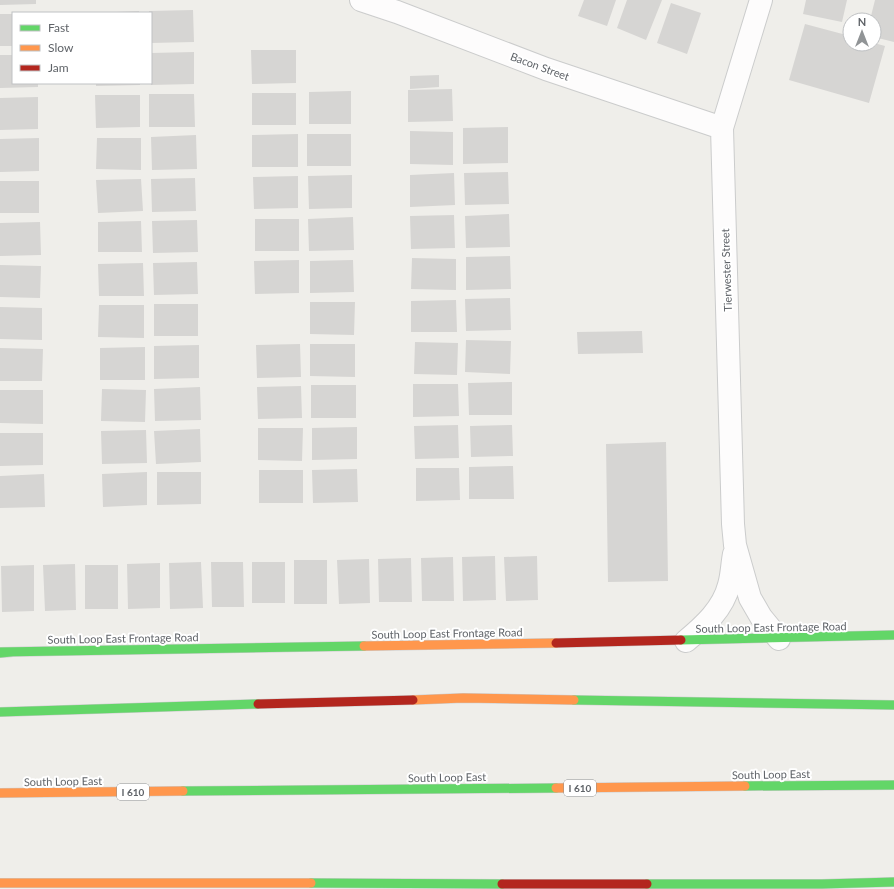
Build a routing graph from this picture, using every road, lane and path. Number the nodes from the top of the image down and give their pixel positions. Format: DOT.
graph roads {
  1 [pos="361,0"];
  2 [pos="761,0"];
  3 [pos="722,128"];
  4 [pos="735,545"];
  5 [pos="894,635"];
  6 [pos="779,639"];
  7 [pos="686,641"];
  8 [pos="0,653"];
  9 [pos="894,705"];
  10 [pos="0,712"];
  11 [pos="894,785"];
  12 [pos="0,793"];
  13 [pos="894,882"];
  14 [pos="0,883"];
  1 -- 3 [label="street, Bacon Street"];
  2 -- 3 [label="street, Tierwester Street"];
  3 -- 4 [label="street, Tierwester Street"];
  4 -- 6 [label="street, Tierwester Street"];
  4 -- 7 [label="street, Tierwester Street"];
  5 -- 6 [label="main road, South Loop East Frontage Road"];
  6 -- 7 [label="main road, South Loop East Frontage Road"];
  7 -- 8 [label="main road, South Loop East Frontage Road"];
  9 -- 10 [label="main road"];
  11 -- 12 [label="main road, South Loop East / I 610"];
  13 -- 14 [label="main road"];
}
